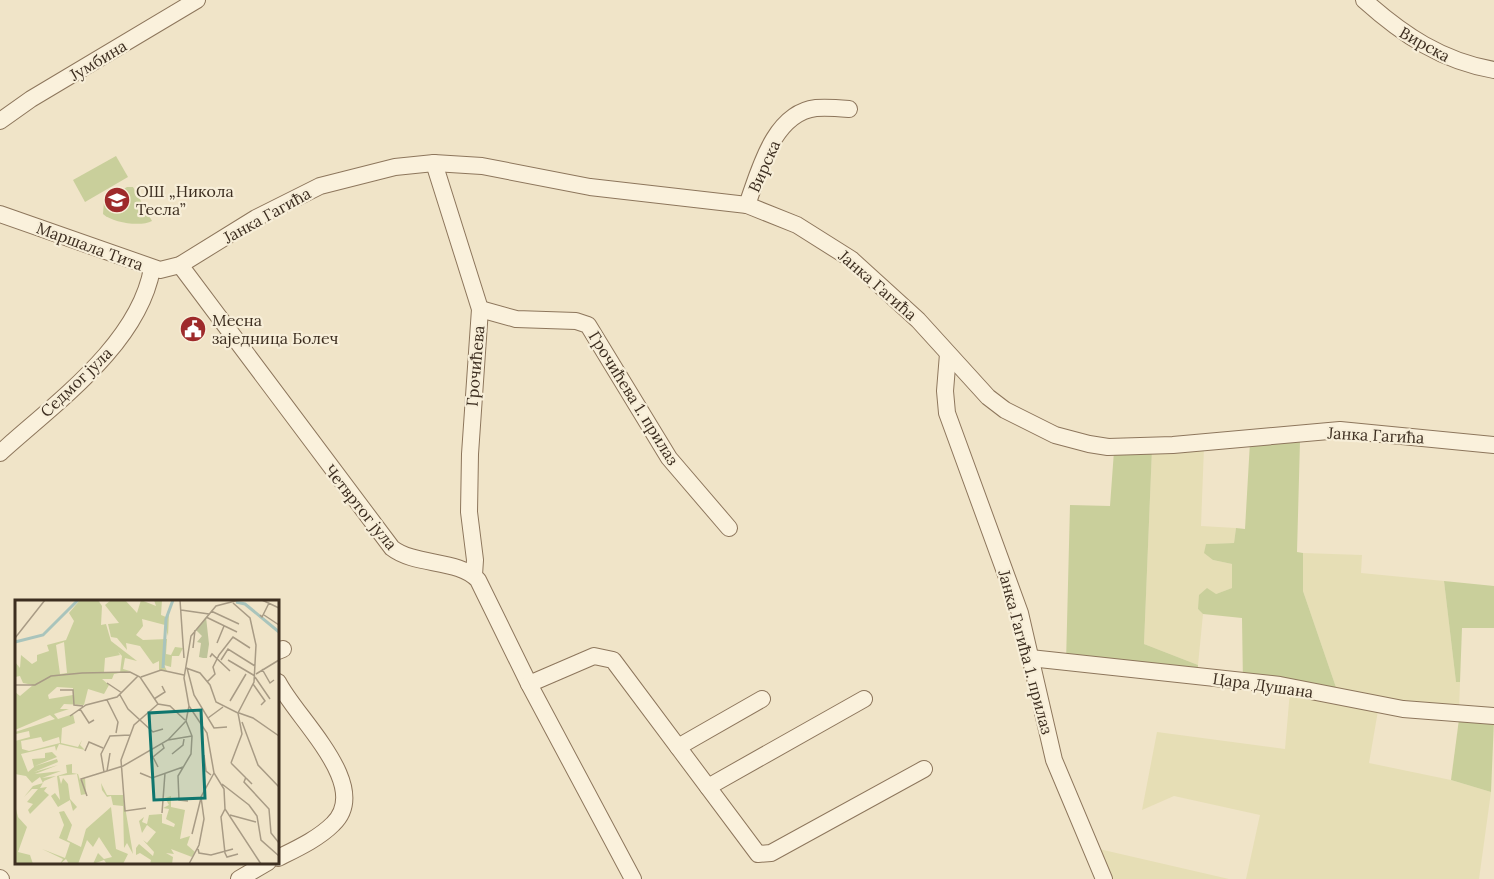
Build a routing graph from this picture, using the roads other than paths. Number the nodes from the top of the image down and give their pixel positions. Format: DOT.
graph roads {
  1 [pos="197,0"];
  2 [pos="1364,0"];
  3 [pos="1494,70"];
  4 [pos="849,109"];
  5 [pos="0,121"];
  6 [pos="434,163"];
  7 [pos="747,205"];
  8 [pos="0,214"];
  9 [pos="180,265"];
  10 [pos="152,268"];
  11 [pos="480,309"];
  12 [pos="948,354"];
  13 [pos="1494,445"];
  14 [pos="0,453"];
  15 [pos="729,528"];
  16 [pos="474,575"];
  17 [pos="1030,658"];
  18 [pos="279,683"];
  19 [pos="529,684"];
  20 [pos="762,699"];
  21 [pos="864,699"];
  22 [pos="1494,716"];
  23 [pos="678,747"];
  24 [pos="924,770"];
  25 [pos="708,787"];
  26 [pos="279,857"];
  27 [pos="265,864"];
  28 [pos="239,879"];
  29 [pos="633,879"];
  30 [pos="1104,879"];
  1 -- 5 [label="street, Јумбина"];
  2 -- 3 [label="street, Вирска"];
  4 -- 7 [label="street, Вирска"];
  6 -- 7 [label="street, Јанка Гагића"];
  6 -- 9 [label="street, Јанка Гагића"];
  6 -- 11 [label="street, Грочићева"];
  7 -- 12 [label="street, Јанка Гагића"];
  8 -- 10 [label="street, Маршала Тита"];
  9 -- 10 [label="street, Маршала Тита"];
  9 -- 16 [label="street, Четвртог јула"];
  10 -- 14 [label="street, Седмог јула"];
  11 -- 15 [label="street, Грочићева 1. прилаз"];
  11 -- 16 [label="street, Грочићева"];
  12 -- 13 [label="street, Јанка Гагића"];
  12 -- 17 [label="street, Јанка Гагића 1. прилаз"];
  16 -- 19 [label="street"];
  17 -- 22 [label="street, Цара Душана"];
  17 -- 30 [label="street, Јанка Гагића 1. прилаз"];
  18 -- 26 [label="street"];
  19 -- 23 [label="street"];
  19 -- 29 [label="street"];
  20 -- 23 [label="street"];
  21 -- 25 [label="street"];
  23 -- 25 [label="street"];
  24 -- 25 [label="street"];
  27 -- 28 [label="street"];
}
